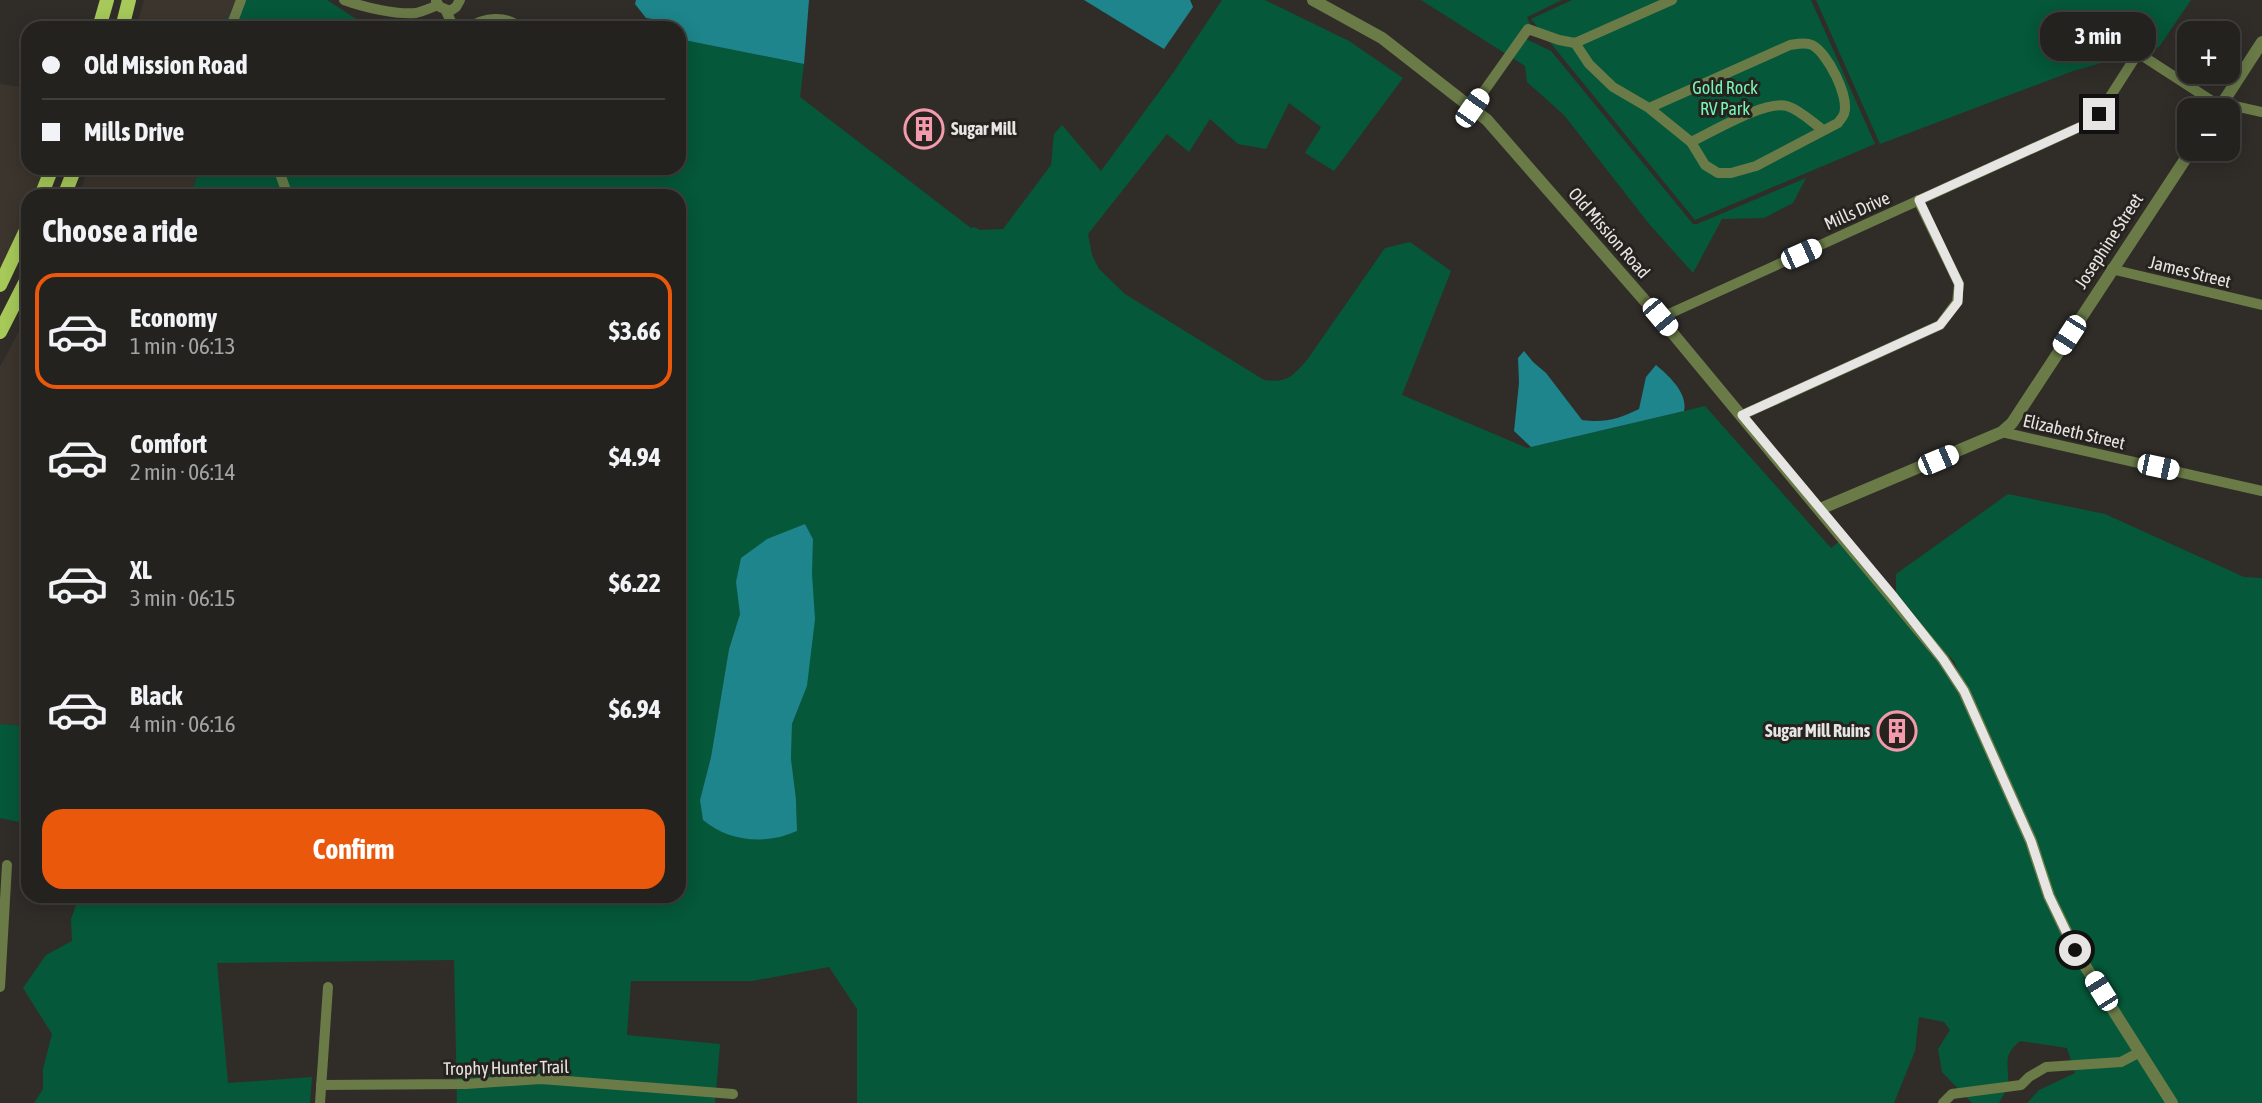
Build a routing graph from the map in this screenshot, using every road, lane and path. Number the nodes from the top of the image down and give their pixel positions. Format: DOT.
graph roads {
  1 [pos="107,0"];
  2 [pos="114,0"];
  3 [pos="129,0"];
  4 [pos="241,0"];
  5 [pos="344,0"];
  6 [pos="460,0"];
  7 [pos="1672,0"];
  8 [pos="1317,2"];
  9 [pos="364,3"];
  10 [pos="440,5"];
  11 [pos="101,21"];
  12 [pos="109,21"];
  13 [pos="123,21"];
  14 [pos="233,21"];
  15 [pos="450,21"];
  16 [pos="486,21"];
  17 [pos="511,21"];
  18 [pos="2262,42"];
  19 [pos="1575,43"];
  20 [pos="2207,98"];
  21 [pos="2225,98"];
  22 [pos="1472,108"];
  23 [pos="1649,108"];
  24 [pos="2240,109"];
  25 [pos="2262,112"];
  26 [pos="1823,130"];
  27 [pos="1691,142"];
  28 [pos="2184,161"];
  29 [pos="1919,200"];
  30 [pos="21,242"];
  31 [pos="2112,269"];
  32 [pos="0,285"];
  33 [pos="21,291"];
  34 [pos="2262,305"];
  35 [pos="1660,317"];
  36 [pos="0,332"];
  37 [pos="1742,415"];
  38 [pos="2002,432"];
  39 [pos="2262,491"];
  40 [pos="1820,509"];
  41 [pos="7,865"];
  42 [pos="0,987"];
  43 [pos="328,987"];
  44 [pos="2140,1052"];
  45 [pos="321,1085"];
  46 [pos="733,1094"];
  47 [pos="320,1103"];
  48 [pos="1943,1103"];
  49 [pos="2172,1103"];
  1 -- 11 [label="main road"];
  2 -- 12 [label="main road"];
  3 -- 13 [label="main road"];
  4 -- 14 [label="street"];
  5 -- 9 [label="street"];
  6 -- 10 [label="street"];
  7 -- 19 [label="street"];
  8 -- 22 [label="street, Old Mission Road"];
  9 -- 10 [label="street"];
  10 -- 15 [label="street"];
  16 -- 17 [label="street"];
  18 -- 21 [label="street"];
  19 -- 22 [label="street"];
  19 -- 23 [label="street"];
  20 -- 29 [label="street, Mills Drive"];
  22 -- 35 [label="street, Old Mission Road"];
  23 -- 26 [label="street"];
  23 -- 27 [label="street"];
  24 -- 25 [label="street"];
  26 -- 27 [label="street"];
  26 -- 27 [label="street"];
  28 -- 31 [label="street, Josephine Street"];
  29 -- 35 [label="street, Mills Drive"];
  29 -- 37 [label="street"];
  30 -- 32 [label="main road"];
  31 -- 34 [label="street, James Street"];
  31 -- 38 [label="street, Josephine Street"];
  33 -- 36 [label="main road"];
  35 -- 37 [label="street, Old Mission Road"];
  37 -- 40 [label="street, Old Mission Road"];
  38 -- 39 [label="street, Elizabeth Street"];
  38 -- 40 [label="street, Josephine Street"];
  40 -- 44 [label="street, Old Mission Road"];
  41 -- 42 [label="street"];
  43 -- 45 [label="street"];
  44 -- 48 [label="street"];
  44 -- 49 [label="street, Old Mission Road"];
  45 -- 46 [label="street, Trophy Hunter Trail"];
  45 -- 47 [label="street"];
}
